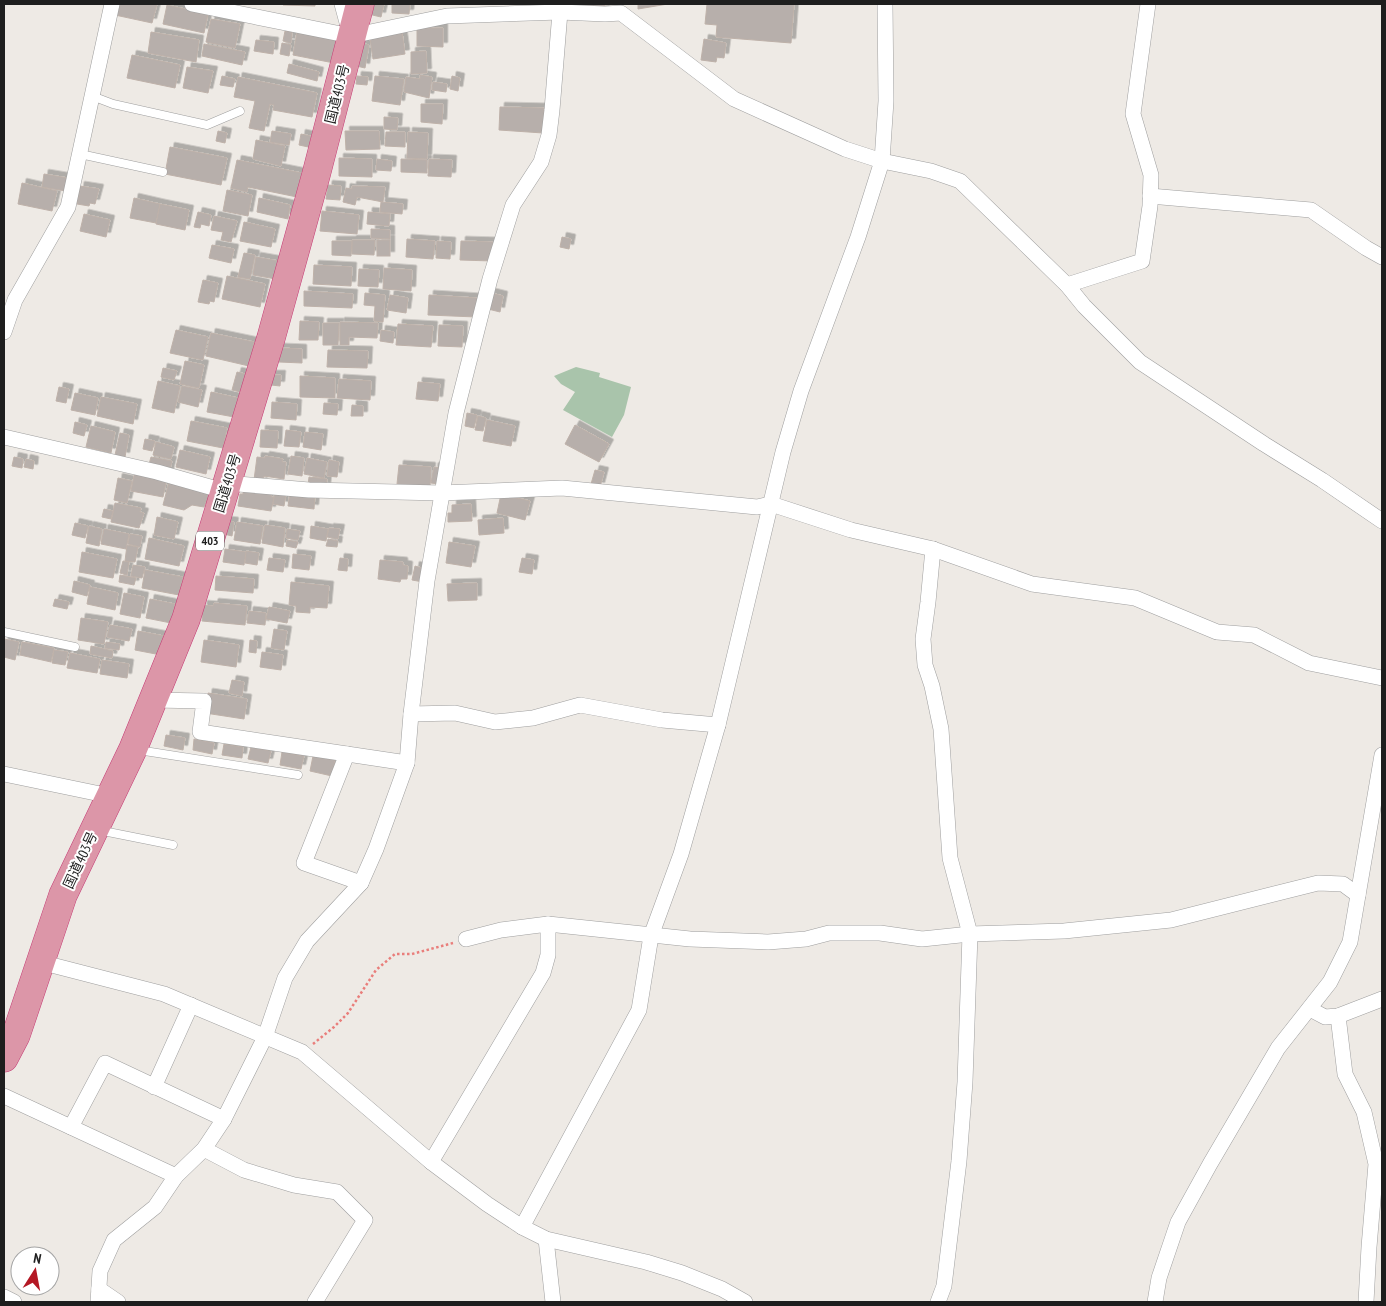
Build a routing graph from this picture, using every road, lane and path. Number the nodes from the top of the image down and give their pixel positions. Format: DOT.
graph roads {
  1 [pos="112,4"];
  2 [pos="192,4"];
  3 [pos="342,4"];
  4 [pos="360,4"];
  5 [pos="885,4"];
  6 [pos="1148,4"];
  7 [pos="560,12"];
  8 [pos="351,36"];
  9 [pos="92,96"];
  10 [pos="240,111"];
  11 [pos="80,154"];
  12 [pos="882,161"];
  13 [pos="163,172"];
  14 [pos="1150,196"];
  15 [pos="1382,257"];
  16 [pos="1067,285"];
  17 [pos="4,332"];
  18 [pos="4,437"];
  19 [pos="225,487"];
  20 [pos="441,493"];
  21 [pos="771,504"];
  22 [pos="1382,521"];
  23 [pos="933,549"];
  24 [pos="4,632"];
  25 [pos="75,647"];
  26 [pos="1382,678"];
  27 [pos="154,700"];
  28 [pos="411,714"];
  29 [pos="718,725"];
  30 [pos="134,749"];
  31 [pos="347,754"];
  32 [pos="1382,755"];
  33 [pos="407,764"];
  34 [pos="4,774"];
  35 [pos="298,775"];
  36 [pos="110,796"];
  37 [pos="94,829"];
  38 [pos="173,845"];
  39 [pos="361,883"];
  40 [pos="1358,895"];
  41 [pos="548,924"];
  42 [pos="970,934"];
  43 [pos="651,936"];
  44 [pos="466,939"];
  45 [pos="40,962"];
  46 [pos="1382,1000"];
  47 [pos="191,1005"];
  48 [pos="1310,1008"];
  49 [pos="1338,1016"];
  50 [pos="266,1037"];
  51 [pos="8,1041"];
  52 [pos="302,1052"];
  53 [pos="154,1086"];
  54 [pos="4,1096"];
  55 [pos="224,1119"];
  56 [pos="71,1128"];
  57 [pos="204,1149"];
  58 [pos="431,1162"];
  59 [pos="176,1176"];
  60 [pos="522,1227"];
  61 [pos="546,1239"];
  62 [pos="98,1295"];
  63 [pos="4,1297"];
  64 [pos="14,1302"];
  65 [pos="118,1302"];
  66 [pos="315,1302"];
  67 [pos="554,1302"];
  68 [pos="745,1302"];
  69 [pos="938,1302"];
  70 [pos="1155,1302"];
  71 [pos="1366,1302"];
  1 -- 9 [label="street"];
  2 -- 8 [label="street"];
  3 -- 8 [label="street"];
  4 -- 8 [label="highway, 国道403号 / 403"];
  5 -- 12 [label="street"];
  6 -- 14 [label="street"];
  7 -- 8 [label="street"];
  7 -- 12 [label="street"];
  7 -- 20 [label="street"];
  8 -- 19 [label="highway, 国道403号 / 403"];
  9 -- 10 [label="lane"];
  9 -- 11 [label="street"];
  11 -- 13 [label="lane"];
  11 -- 17 [label="street"];
  12 -- 16 [label="street"];
  12 -- 21 [label="street"];
  14 -- 15 [label="street"];
  14 -- 16 [label="street"];
  16 -- 22 [label="street"];
  18 -- 19 [label="street"];
  19 -- 20 [label="street"];
  19 -- 27 [label="highway, 国道403号 / 403"];
  20 -- 21 [label="street"];
  20 -- 28 [label="street"];
  21 -- 23 [label="street"];
  21 -- 29 [label="street"];
  23 -- 26 [label="street"];
  23 -- 42 [label="street"];
  24 -- 25 [label="lane"];
  27 -- 30 [label="highway, 国道403号 / 403"];
  27 -- 31 [label="street"];
  28 -- 29 [label="street"];
  28 -- 33 [label="street"];
  29 -- 43 [label="street"];
  30 -- 35 [label="lane"];
  30 -- 36 [label="highway, 国道403号 / 403"];
  31 -- 33 [label="street"];
  31 -- 39 [label="street"];
  32 -- 40 [label="street"];
  33 -- 39 [label="street"];
  34 -- 36 [label="street"];
  36 -- 37 [label="highway, 国道403号 / 403"];
  37 -- 38 [label="lane"];
  37 -- 45 [label="highway, 国道403号 / 403"];
  39 -- 50 [label="street"];
  40 -- 42 [label="street"];
  40 -- 48 [label="street"];
  41 -- 43 [label="street"];
  41 -- 44 [label="street"];
  41 -- 58 [label="street"];
  42 -- 43 [label="street"];
  42 -- 69 [label="street"];
  43 -- 60 [label="street"];
  44 -- 52 [label="path"];
  45 -- 47 [label="street"];
  45 -- 51 [label="highway, 国道403号 / 403"];
  46 -- 49 [label="street"];
  47 -- 50 [label="street"];
  47 -- 53 [label="street"];
  48 -- 49 [label="street"];
  48 -- 70 [label="street"];
  49 -- 71 [label="street"];
  50 -- 52 [label="street"];
  50 -- 55 [label="street"];
  52 -- 58 [label="street"];
  53 -- 55 [label="street"];
  53 -- 56 [label="street"];
  54 -- 56 [label="street"];
  55 -- 57 [label="street"];
  56 -- 59 [label="street"];
  57 -- 59 [label="street"];
  57 -- 66 [label="street"];
  58 -- 60 [label="street"];
  59 -- 62 [label="street"];
  60 -- 61 [label="street"];
  61 -- 67 [label="street"];
  61 -- 68 [label="street"];
  62 -- 65 [label="street"];
  63 -- 64 [label="street"];
}
